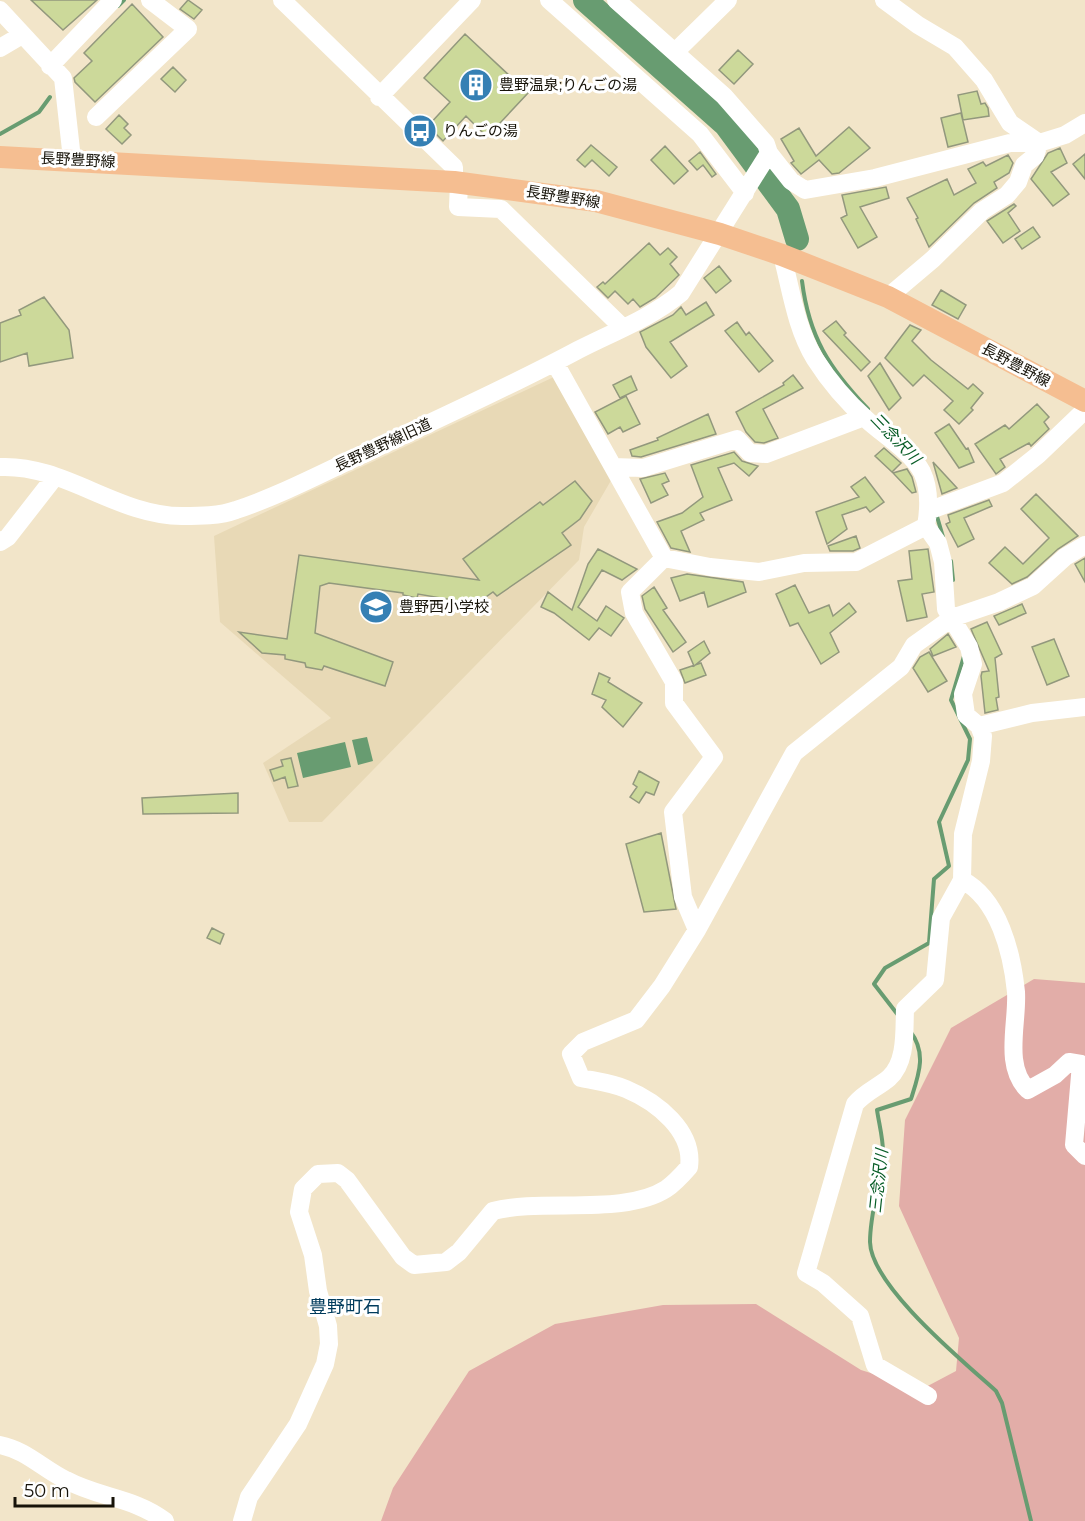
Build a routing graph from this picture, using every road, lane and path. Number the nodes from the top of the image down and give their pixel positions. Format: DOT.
graph roads {
  1 [pos="113,0"];
  2 [pos="282,0"];
  3 [pos="472,0"];
  4 [pos="549,0"];
  5 [pos="616,0"];
  6 [pos="728,0"];
  7 [pos="884,0"];
  8 [pos="162,3"];
  9 [pos="0,10"];
  10 [pos="22,35"];
  11 [pos="0,48"];
  12 [pos="675,52"];
  13 [pos="50,66"];
  14 [pos="380,97"];
  15 [pos="96,117"];
  16 [pos="1085,123"];
  17 [pos="1040,143"];
  18 [pos="0,157"];
  19 [pos="766,158"];
  20 [pos="72,159"];
  21 [pos="456,182"];
  22 [pos="748,188"];
  23 [pos="720,234"];
  24 [pos="782,255"];
  25 [pos="888,297"];
  26 [pos="622,327"];
  27 [pos="555,363"];
  28 [pos="1085,402"];
  29 [pos="1085,410"];
  30 [pos="864,417"];
  31 [pos="0,467"];
  32 [pos="613,467"];
  33 [pos="54,478"];
  34 [pos="931,514"];
  35 [pos="0,542"];
  36 [pos="1085,545"];
  37 [pos="664,558"];
  38 [pos="952,618"];
  39 [pos="1085,707"];
  40 [pos="980,726"];
  41 [pos="962,880"];
  42 [pos="697,930"];
  43 [pos="1085,1156"];
  44 [pos="928,1396"];
  45 [pos="0,1445"];
  46 [pos="165,1521"];
  47 [pos="242,1521"];
  1 -- 13 [label="street"];
  2 -- 14 [label="street"];
  3 -- 14 [label="street"];
  4 -- 22 [label="street"];
  5 -- 12 [label="street"];
  6 -- 12 [label="street"];
  7 -- 17 [label="street"];
  8 -- 15 [label="street"];
  9 -- 10 [label="street"];
  10 -- 11 [label="street"];
  10 -- 13 [label="street"];
  12 -- 19 [label="street"];
  13 -- 20 [label="street"];
  14 -- 21 [label="street"];
  16 -- 17 [label="street"];
  17 -- 19 [label="street"];
  17 -- 25 [label="street"];
  18 -- 20 [label="main road, 長野豊野線"];
  19 -- 22 [label="street, 長野豊野線旧道"];
  20 -- 21 [label="main road, 長野豊野線"];
  21 -- 23 [label="main road, 長野豊野線"];
  21 -- 26 [label="street"];
  22 -- 23 [label="street, 長野豊野線旧道"];
  23 -- 24 [label="main road, 長野豊野線"];
  23 -- 26 [label="street, 長野豊野線旧道"];
  24 -- 25 [label="main road, 長野豊野線"];
  24 -- 30 [label="street"];
  25 -- 28 [label="main road, 長野豊野線"];
  26 -- 27 [label="street, 長野豊野線旧道"];
  27 -- 32 [label="street"];
  27 -- 33 [label="street, 長野豊野線旧道"];
  29 -- 34 [label="street"];
  30 -- 32 [label="street"];
  30 -- 34 [label="street"];
  31 -- 33 [label="street, 長野豊野線旧道"];
  32 -- 37 [label="street"];
  33 -- 35 [label="street"];
  34 -- 37 [label="street"];
  34 -- 38 [label="street"];
  36 -- 38 [label="street"];
  37 -- 42 [label="street"];
  38 -- 40 [label="street"];
  38 -- 42 [label="street"];
  39 -- 40 [label="street"];
  40 -- 41 [label="street"];
  41 -- 43 [label="street"];
  41 -- 44 [label="street"];
  42 -- 47 [label="street"];
  45 -- 46 [label="street"];
}
